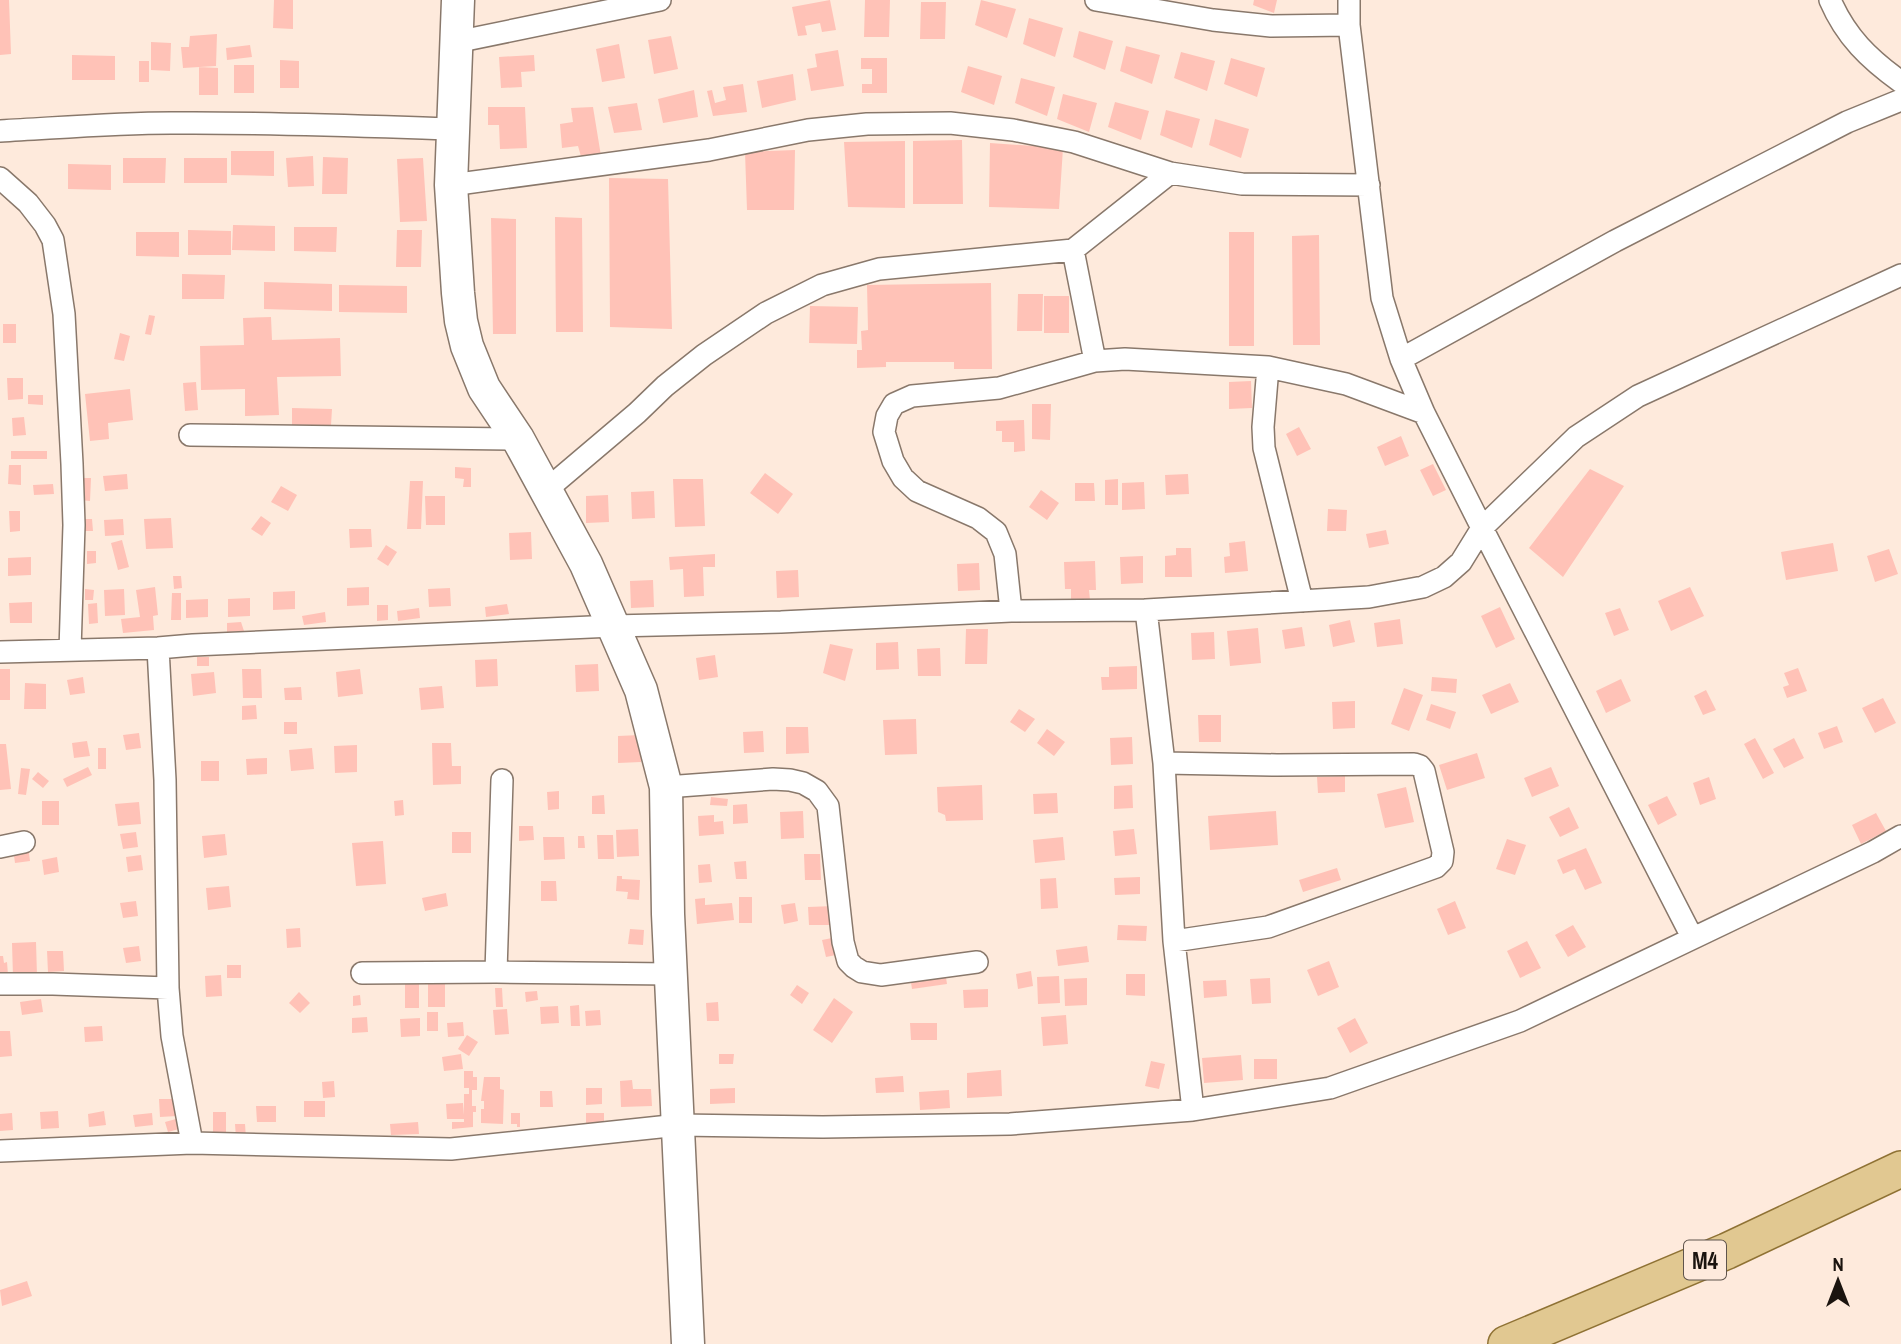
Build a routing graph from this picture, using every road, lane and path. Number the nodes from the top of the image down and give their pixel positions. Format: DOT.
graph roads {
  1 [pos="458,0"];
  2 [pos="660,0"];
  3 [pos="1096,0"];
  4 [pos="1349,0"];
  5 [pos="1830,0"];
  6 [pos="1349,25"];
  7 [pos="456,42"];
  8 [pos="1901,82"];
  9 [pos="1901,100"];
  10 [pos="454,129"];
  11 [pos="0,131"];
  12 [pos="1170,173"];
  13 [pos="0,178"];
  14 [pos="451,185"];
  15 [pos="1369,185"];
  16 [pos="1073,250"];
  17 [pos="1901,275"];
  18 [pos="1401,359"];
  19 [pos="1095,360"];
  20 [pos="1268,367"];
  21 [pos="1424,413"];
  22 [pos="190,435"];
  23 [pos="518,439"];
  24 [pos="545,491"];
  25 [pos="1482,528"];
  26 [pos="1303,601"];
  27 [pos="1146,610"];
  28 [pos="1011,611"];
  29 [pos="613,626"];
  30 [pos="158,648"];
  31 [pos="70,650"];
  32 [pos="0,652"];
  33 [pos="1164,763"];
  34 [pos="502,780"];
  35 [pos="666,787"];
  36 [pos="1901,836"];
  37 [pos="24,842"];
  38 [pos="0,847"];
  39 [pos="1692,937"];
  40 [pos="1174,941"];
  41 [pos="977,962"];
  42 [pos="496,972"];
  43 [pos="362,973"];
  44 [pos="671,974"];
  45 [pos="0,984"];
  46 [pos="168,988"];
  47 [pos="1193,1110"];
  48 [pos="679,1125"];
  49 [pos="192,1143"];
  50 [pos="0,1151"];
  51 [pos="1901,1169"];
  52 [pos="688,1344"];
  53 [pos="1506,1344"];
  1 -- 7 [label="street"];
  2 -- 7 [label="street"];
  3 -- 6 [label="street"];
  4 -- 6 [label="street"];
  5 -- 8 [label="street"];
  6 -- 15 [label="street"];
  7 -- 10 [label="street"];
  9 -- 18 [label="street"];
  10 -- 11 [label="street"];
  10 -- 14 [label="street"];
  12 -- 14 [label="street"];
  12 -- 15 [label="street"];
  12 -- 16 [label="street"];
  13 -- 31 [label="street"];
  14 -- 23 [label="street"];
  15 -- 18 [label="street"];
  16 -- 19 [label="street"];
  16 -- 24 [label="street"];
  17 -- 25 [label="street"];
  18 -- 21 [label="street"];
  19 -- 20 [label="street"];
  19 -- 28 [label="street"];
  20 -- 21 [label="street"];
  20 -- 26 [label="street"];
  21 -- 25 [label="street"];
  22 -- 23 [label="street"];
  23 -- 24 [label="street"];
  24 -- 29 [label="street"];
  25 -- 26 [label="street"];
  25 -- 39 [label="street"];
  26 -- 27 [label="street"];
  27 -- 28 [label="street"];
  27 -- 33 [label="street"];
  28 -- 29 [label="street"];
  29 -- 30 [label="street"];
  29 -- 35 [label="street"];
  30 -- 31 [label="street"];
  30 -- 46 [label="street"];
  31 -- 32 [label="street"];
  33 -- 40 [label="street"];
  33 -- 40 [label="street"];
  34 -- 42 [label="street"];
  35 -- 41 [label="street"];
  35 -- 44 [label="street"];
  36 -- 39 [label="street"];
  37 -- 38 [label="street"];
  39 -- 47 [label="street"];
  40 -- 47 [label="street"];
  42 -- 43 [label="street"];
  42 -- 44 [label="street"];
  44 -- 48 [label="street"];
  45 -- 46 [label="street"];
  46 -- 49 [label="street"];
  47 -- 48 [label="street"];
  48 -- 49 [label="street"];
  48 -- 52 [label="street"];
  49 -- 50 [label="street"];
  51 -- 53 [label="main road, M4"];
}
